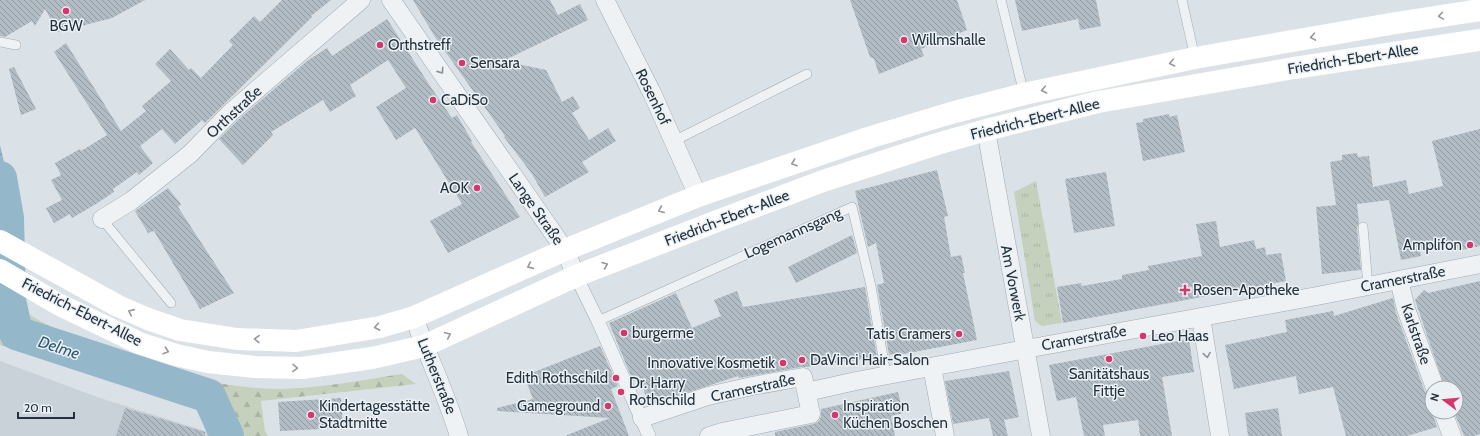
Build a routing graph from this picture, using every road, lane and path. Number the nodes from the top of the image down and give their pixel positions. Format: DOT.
graph roads {
  1 [pos="361,0"];
  2 [pos="604,0"];
  3 [pos="1001,0"];
  4 [pos="1182,0"];
  5 [pos="396,1"];
  6 [pos="1480,10"];
  7 [pos="1480,40"];
  8 [pos="0,42"];
  9 [pos="16,45"];
  10 [pos="1195,58"];
  11 [pos="808,74"];
  12 [pos="1024,94"];
  13 [pos="986,130"];
  14 [pos="674,141"];
  15 [pos="698,196"];
  16 [pos="102,219"];
  17 [pos="1363,226"];
  18 [pos="9,246"];
  19 [pos="565,250"];
  20 [pos="1480,264"];
  21 [pos="9,275"];
  22 [pos="576,276"];
  23 [pos="1399,280"];
  24 [pos="1368,286"];
  25 [pos="171,303"];
  26 [pos="414,317"];
  27 [pos="1201,317"];
  28 [pos="598,321"];
  29 [pos="424,346"];
  30 [pos="1026,349"];
  31 [pos="932,367"];
  32 [pos="886,375"];
  33 [pos="1432,380"];
  34 [pos="807,392"];
  35 [pos="642,418"];
  36 [pos="1446,420"];
  37 [pos="459,436"];
  38 [pos="649,436"];
  39 [pos="709,436"];
  40 [pos="946,436"];
  41 [pos="1040,436"];
  42 [pos="1220,436"];
  43 [pos="1452,436"];
  1 -- 16 [label="street, Orthstraße"];
  2 -- 14 [label="street, Rosenhof"];
  3 -- 12 [label="lane"];
  4 -- 10 [label="lane"];
  5 -- 19 [label="street, Lange Straße, one-way"];
  6 -- 10 [label="main road, Friedrich-Ebert-Allee, one-way"];
  7 -- 13 [label="main road, Friedrich-Ebert-Allee"];
  8 -- 9 [label="lane"];
  10 -- 12 [label="main road, Friedrich-Ebert-Allee, one-way"];
  11 -- 14 [label="lane"];
  12 -- 15 [label="main road, Friedrich-Ebert-Allee, one-way"];
  22 -- 13 [label="main road, Friedrich-Ebert-Allee, one-way"];
  13 -- 30 [label="street, Am Vorwerk"];
  14 -- 15 [label="street, Rosenhof"];
  15 -- 19 [label="main road, Friedrich-Ebert-Allee, one-way"];
  16 -- 25 [label="lane"];
  17 -- 24 [label="lane"];
  26 -- 18 [label="main road, Friedrich-Ebert-Allee, one-way"];
  19 -- 22 [label="street, Lange Straße"];
  19 -- 26 [label="main road, Friedrich-Ebert-Allee, one-way"];
  20 -- 23 [label="street, Cramerstraße"];
  21 -- 29 [label="main road, Friedrich-Ebert-Allee, one-way"];
  22 -- 28 [label="street, Lange Straße"];
  29 -- 22 [label="main road, Friedrich-Ebert-Allee, one-way"];
  23 -- 24 [label="street, Cramerstraße"];
  23 -- 33 [label="street, Karlstraße"];
  24 -- 27 [label="street, Cramerstraße"];
  26 -- 29 [label="street, Lutherstraße"];
  27 -- 30 [label="street, Cramerstraße"];
  27 -- 42 [label="street, one-way"];
  28 -- 32 [label="lane, Logemannsgang"];
  28 -- 35 [label="street, Lange Straße"];
  29 -- 37 [label="street, Lutherstraße"];
  30 -- 31 [label="street, Cramerstraße"];
  30 -- 41 [label="street, Am Vorwerk"];
  31 -- 32 [label="street, Cramerstraße"];
  31 -- 40 [label="street"];
  32 -- 34 [label="street, Cramerstraße"];
  34 -- 35 [label="street, Cramerstraße"];
  34 -- 39 [label="street, Cramerstraße"];
  35 -- 38 [label="street, Lange Straße"];
  36 -- 43 [label="street"];
}
